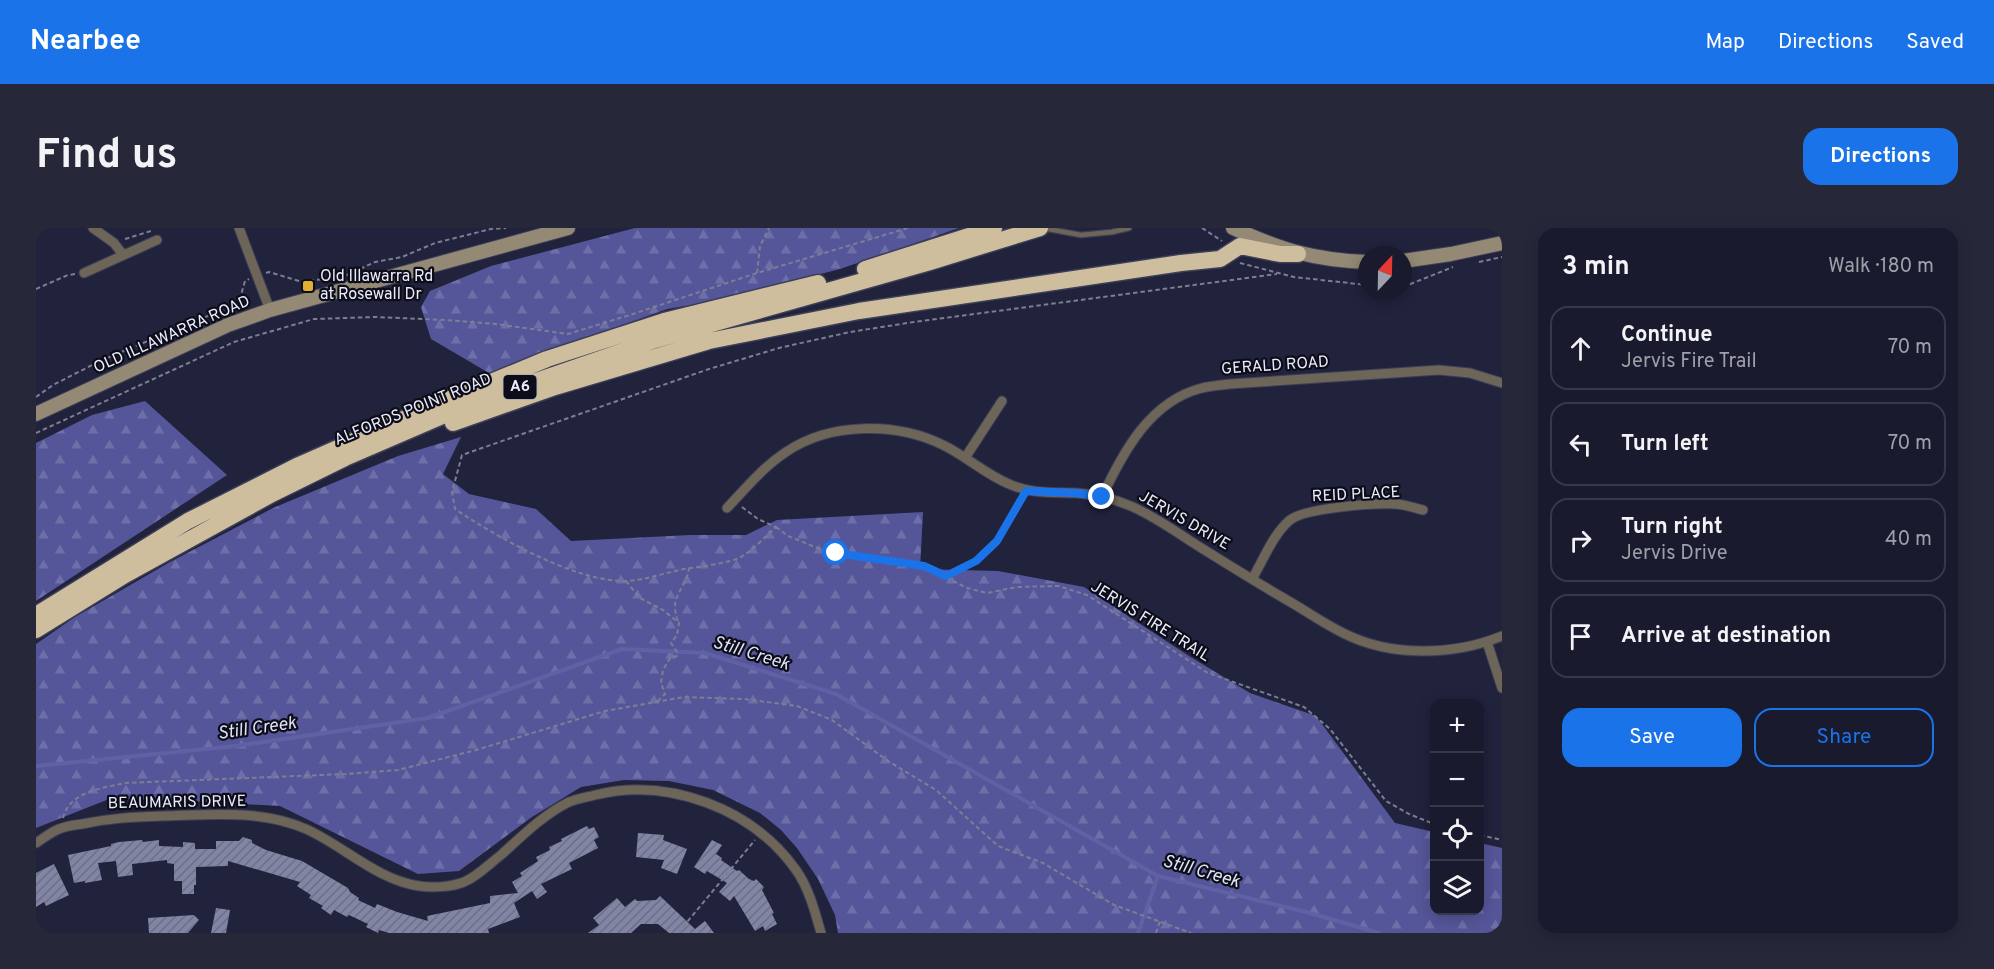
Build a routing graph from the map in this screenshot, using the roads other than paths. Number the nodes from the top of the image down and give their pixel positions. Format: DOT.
graph roads {
  1 [pos="93,228"];
  2 [pos="239,228"];
  3 [pos="567,228"];
  4 [pos="994,228"];
  5 [pos="1041,228"];
  6 [pos="1129,228"];
  7 [pos="1233,228"];
  8 [pos="157,240"];
  9 [pos="1502,243"];
  10 [pos="1299,254"];
  11 [pos="123,255"];
  12 [pos="1412,260"];
  13 [pos="1358,262"];
  14 [pos="84,273"];
  15 [pos="270,310"];
  16 [pos="1502,383"];
  17 [pos="1002,401"];
  18 [pos="36,414"];
  19 [pos="383,443"];
  20 [pos="965,458"];
  21 [pos="1102,497"];
  22 [pos="727,508"];
  23 [pos="1423,510"];
  24 [pos="1251,579"];
  25 [pos="36,615"];
  26 [pos="36,630"];
  27 [pos="1502,636"];
  28 [pos="1487,642"];
  29 [pos="1502,688"];
  30 [pos="36,843"];
  31 [pos="821,933"];
  1 -- 11 [label="street"];
  2 -- 15 [label="street"];
  3 -- 15 [label="street, OLD ILLAWARRA ROAD"];
  4 -- 25 [label="highway, ALFORDS POINT ROAD / A6"];
  5 -- 6 [label="lane"];
  5 -- 19 [label="highway, ALFORDS POINT ROAD / A6"];
  7 -- 10 [label="street"];
  8 -- 11 [label="street"];
  9 -- 12 [label="street"];
  10 -- 13 [label="street"];
  10 -- 19 [label="highway, A6"];
  11 -- 14 [label="street"];
  15 -- 18 [label="street, OLD ILLAWARRA ROAD"];
  16 -- 21 [label="street, GERALD ROAD"];
  17 -- 20 [label="street"];
  19 -- 26 [label="highway, ALFORDS POINT ROAD / A6"];
  20 -- 21 [label="street, JERVIS DRIVE"];
  20 -- 22 [label="street, JERVIS DRIVE"];
  21 -- 24 [label="street, JERVIS DRIVE"];
  23 -- 24 [label="street, REID PLACE"];
  24 -- 28 [label="street, JERVIS DRIVE"];
  27 -- 28 [label="street, JERVIS DRIVE"];
  28 -- 29 [label="street"];
  30 -- 31 [label="street, BEAUMARIS DRIVE"];
}
